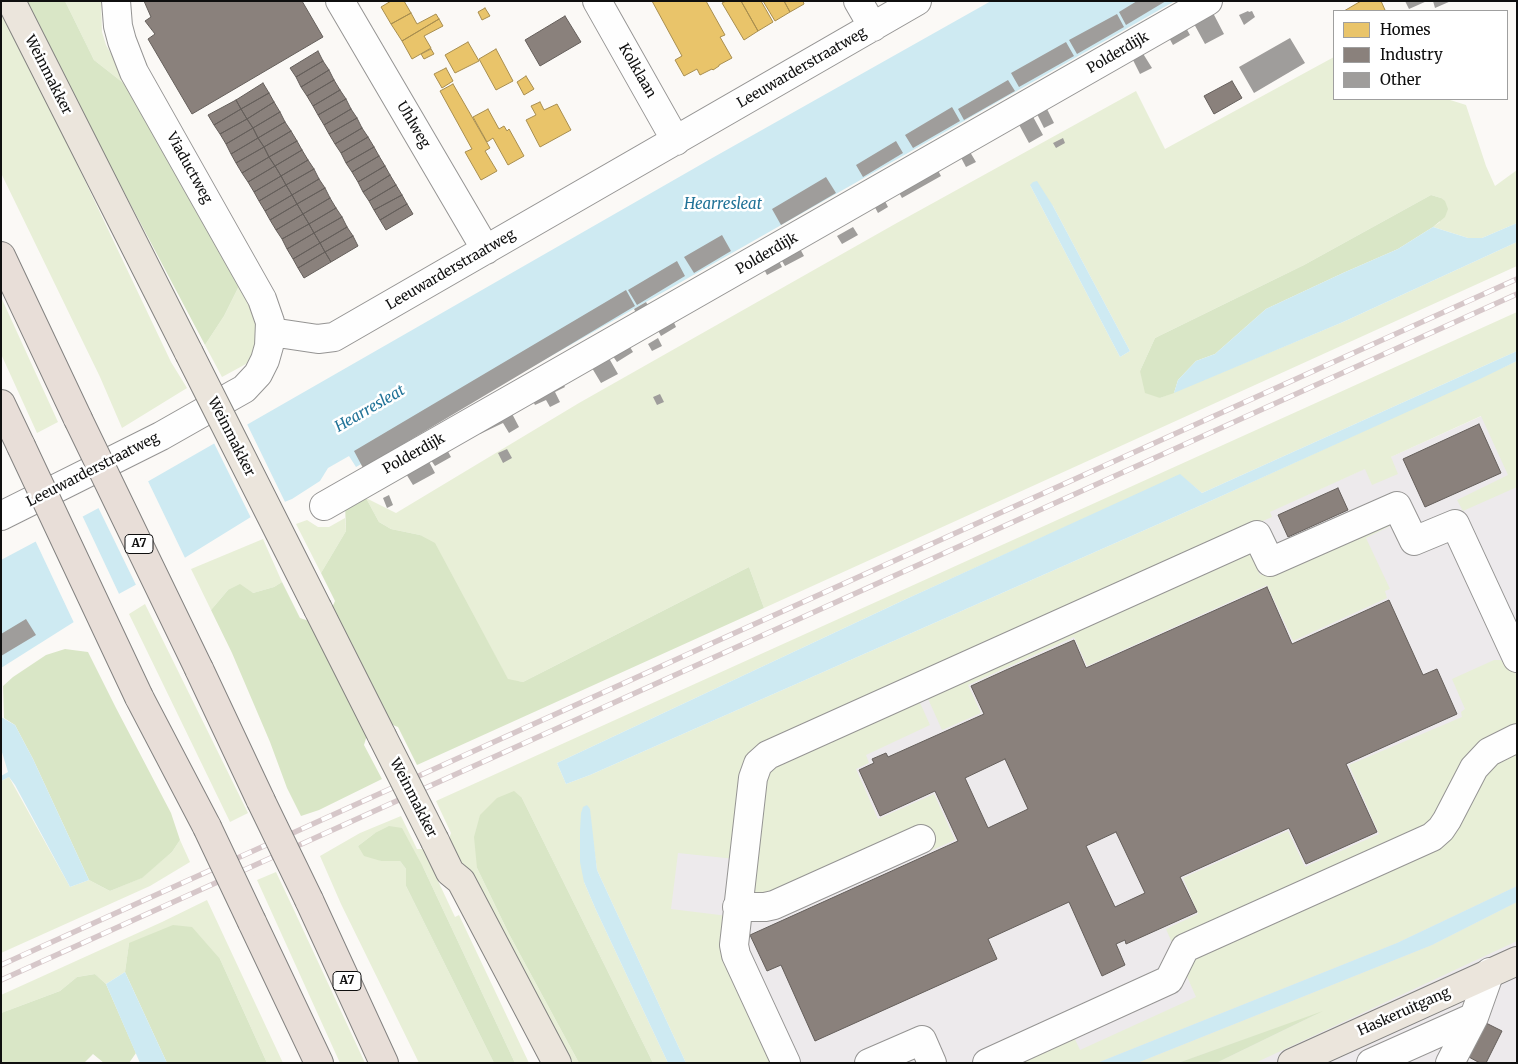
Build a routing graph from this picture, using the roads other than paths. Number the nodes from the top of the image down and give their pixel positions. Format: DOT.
graph roads {
  1 [pos="11,1"];
  2 [pos="116,1"];
  3 [pos="340,1"];
  4 [pos="597,1"];
  5 [pos="858,1"];
  6 [pos="917,1"];
  7 [pos="1208,1"];
  8 [pos="872,27"];
  9 [pos="676,141"];
  10 [pos="486,250"];
  11 [pos="1,256"];
  12 [pos="271,332"];
  13 [pos="1,404"];
  14 [pos="324,506"];
  15 [pos="1,516"];
  16 [pos="1517,658"];
  17 [pos="1517,738"];
  18 [pos="921,839"];
  19 [pos="450,872"];
  20 [pos="737,907"];
  21 [pos="1517,960"];
  22 [pos="1490,972"];
  23 [pos="1474,1016"];
  24 [pos="319,1063"];
  25 [pos="384,1063"];
  26 [pos="536,1063"];
  27 [pos="557,1063"];
  28 [pos="786,1063"];
  29 [pos="869,1063"];
  30 [pos="932,1063"];
  31 [pos="987,1063"];
  32 [pos="1292,1063"];
  33 [pos="1371,1063"];
  34 [pos="1450,1063"];
  1 -- 19 [label="main road, Weinmakker, bridge"];
  2 -- 12 [label="street, Viaductweg"];
  3 -- 10 [label="street, Uhlweg"];
  4 -- 9 [label="street, Kolklaan"];
  5 -- 8 [label="street"];
  6 -- 8 [label="street, Leeuwarderstraatweg"];
  7 -- 14 [label="street, Polderdijk"];
  8 -- 9 [label="street, Leeuwarderstraatweg"];
  9 -- 10 [label="street, Leeuwarderstraatweg"];
  10 -- 12 [label="street, Leeuwarderstraatweg"];
  11 -- 25 [label="highway, A7, bridge"];
  12 -- 15 [label="street, Leeuwarderstraatweg"];
  13 -- 24 [label="highway, bridge"];
  16 -- 20 [label="street"];
  17 -- 31 [label="street"];
  18 -- 20 [label="street"];
  19 -- 26 [label="main road, Weinmakker"];
  19 -- 27 [label="main road, Weinmakker"];
  20 -- 28 [label="street"];
  21 -- 22 [label="main road, Haskeruitgang"];
  22 -- 23 [label="street"];
  22 -- 32 [label="main road, Haskeruitgang"];
  23 -- 33 [label="street"];
  23 -- 34 [label="street"];
  29 -- 30 [label="street"];
}
